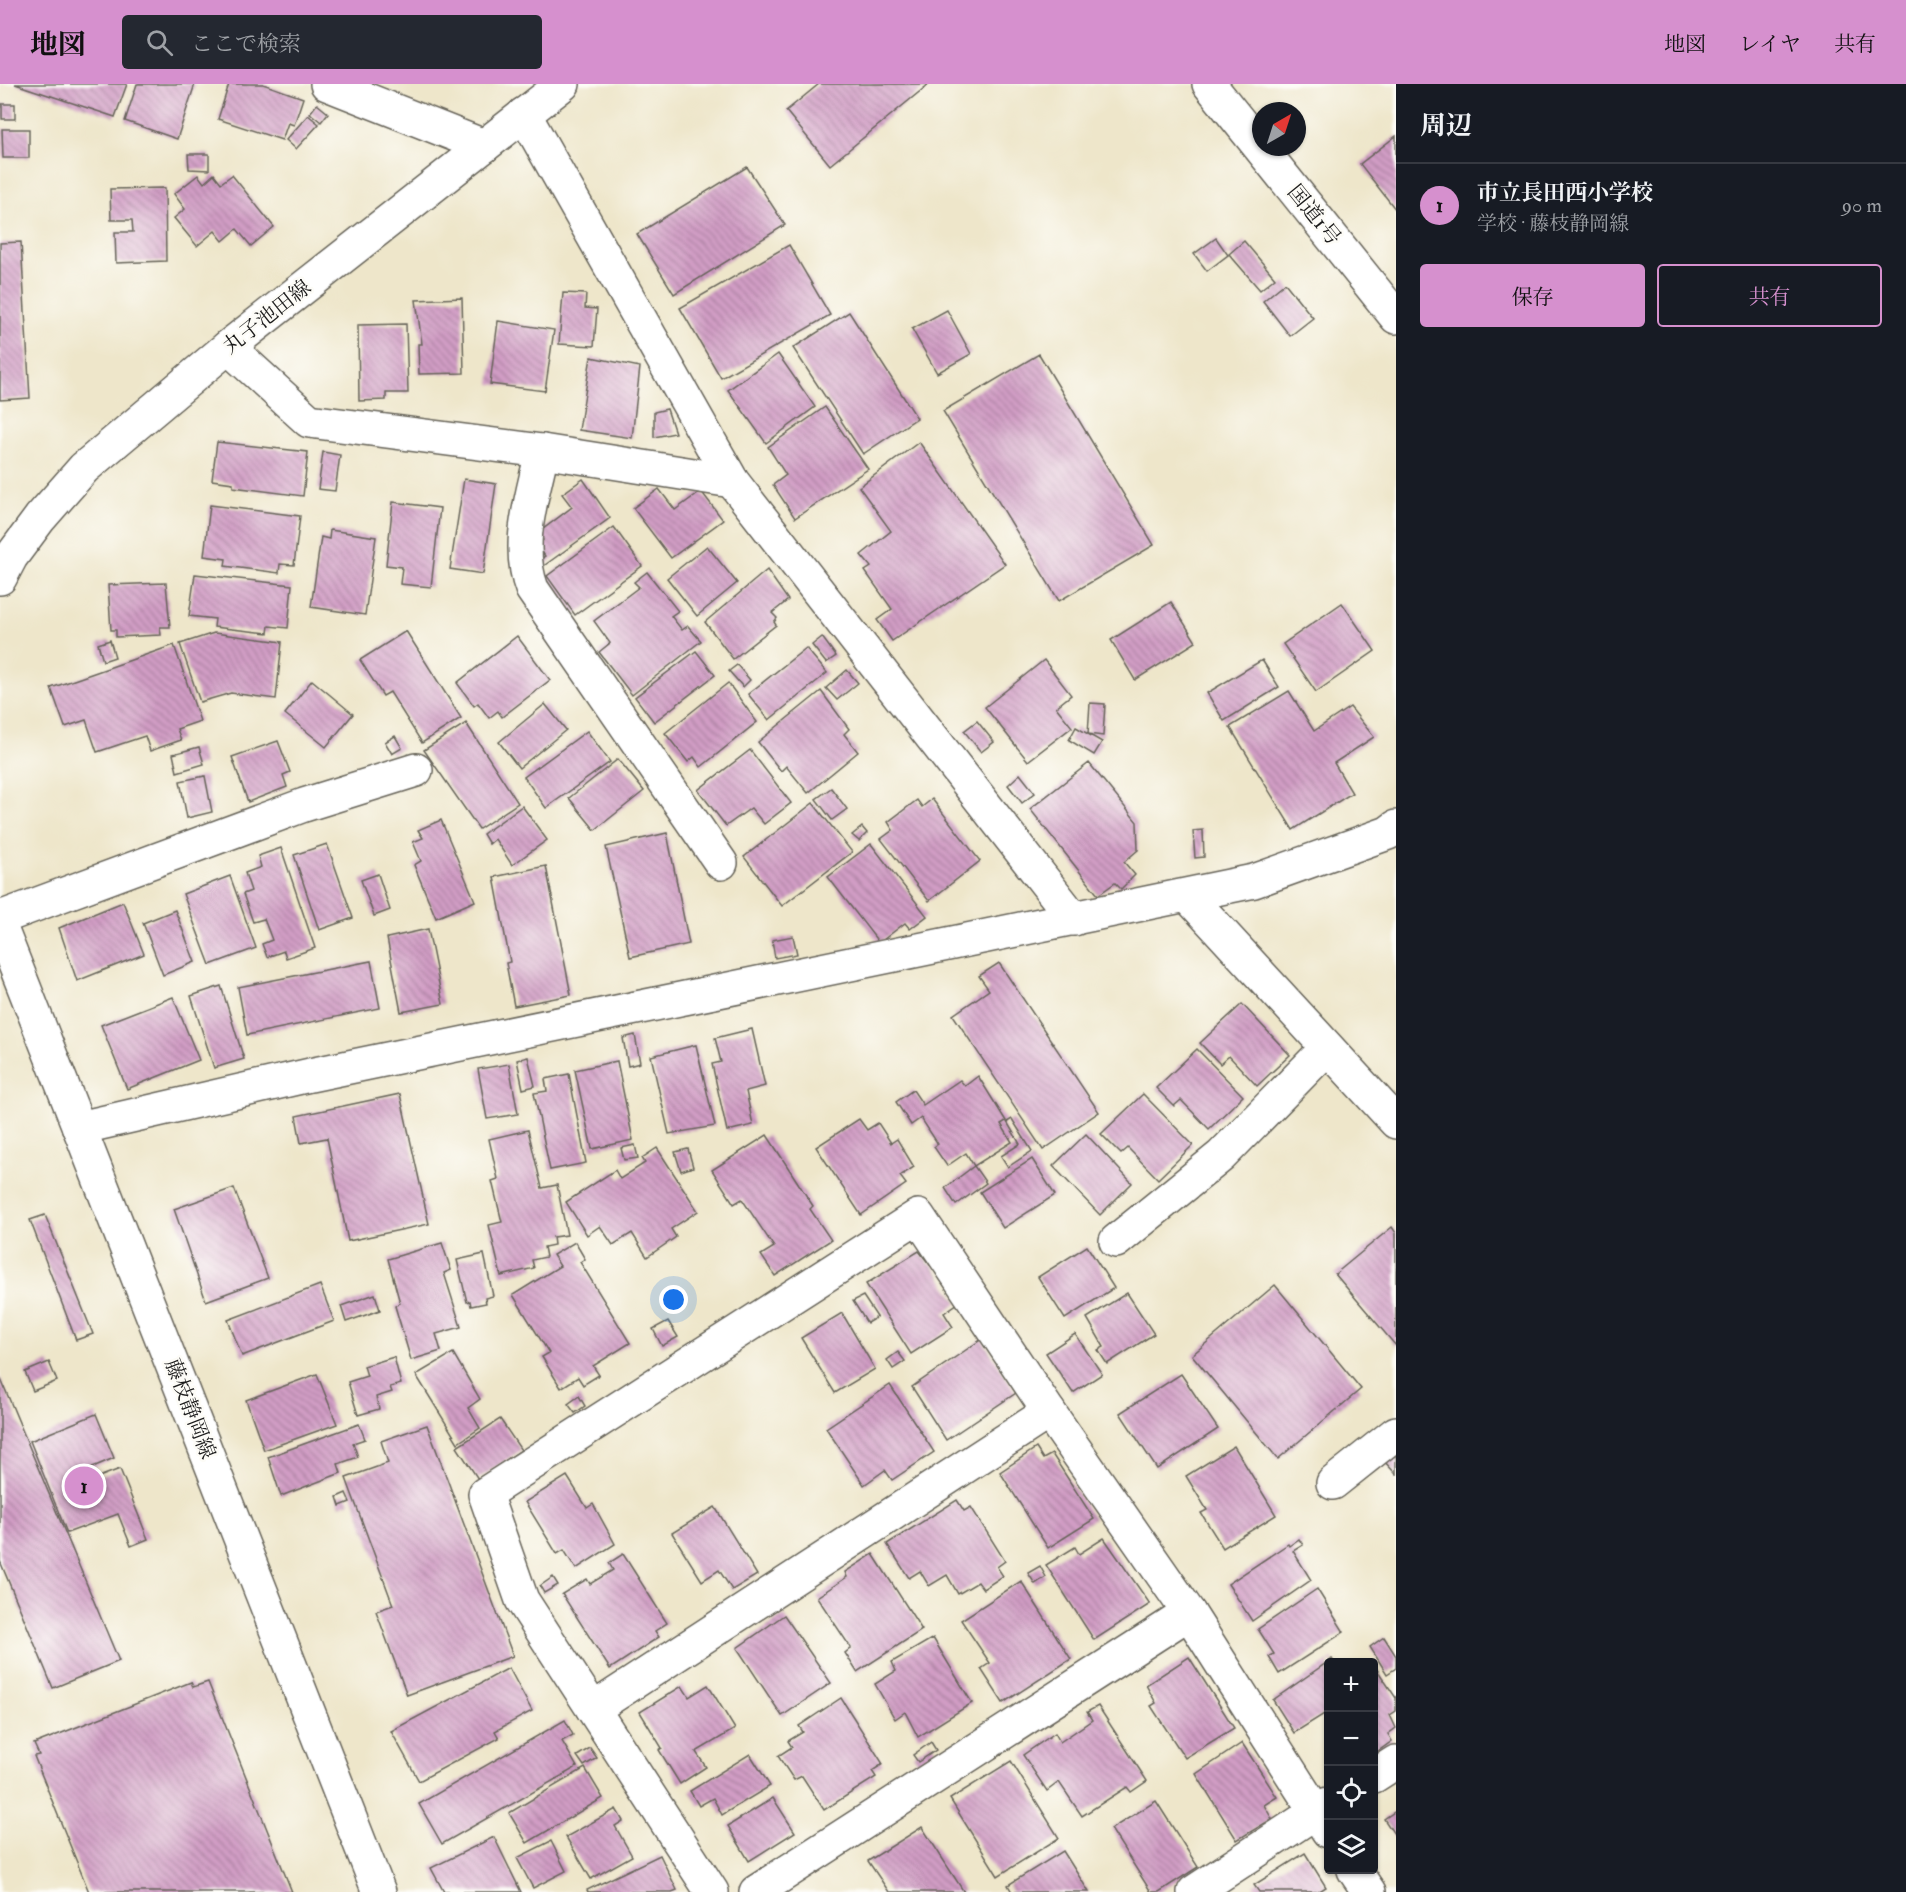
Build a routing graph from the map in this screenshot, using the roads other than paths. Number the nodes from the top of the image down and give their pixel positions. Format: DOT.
graph roads {
  1 [pos="327,84"];
  2 [pos="563,84"];
  3 [pos="1209,84"];
  4 [pos="524,114"];
  5 [pos="484,146"];
  6 [pos="1396,317"];
  7 [pos="228,347"];
  8 [pos="542,451"];
  9 [pos="732,481"];
  10 [pos="0,578"];
  11 [pos="416,770"];
  12 [pos="1396,827"];
  13 [pos="721,863"];
  14 [pos="1188,896"];
  15 [pos="0,918"];
  16 [pos="1074,919"];
  17 [pos="0,926"];
  18 [pos="1327,1048"];
  19 [pos="1396,1122"];
  20 [pos="79,1128"];
  21 [pos="1116,1241"];
  22 [pos="1050,1412"];
  23 [pos="1396,1433"];
  24 [pos="1333,1483"];
  25 [pos="1189,1613"];
  26 [pos="593,1709"];
  27 [pos="1396,1762"];
  28 [pos="1378,1773"];
  29 [pos="1324,1815"];
  30 [pos="1357,1874"];
  31 [pos="379,1892"];
  32 [pos="712,1892"];
  33 [pos="756,1892"];
  34 [pos="1194,1892"];
  35 [pos="1369,1892"];
  1 -- 5 [label="main road"];
  2 -- 4 [label="main road, 丸子池田線"];
  3 -- 6 [label="main road, 国道1号"];
  4 -- 5 [label="main road, 丸子池田線"];
  4 -- 9 [label="main road"];
  5 -- 7 [label="main road, 丸子池田線"];
  7 -- 8 [label="main road"];
  7 -- 10 [label="main road, 丸子池田線"];
  8 -- 9 [label="main road"];
  8 -- 13 [label="main road"];
  9 -- 16 [label="main road"];
  11 -- 15 [label="main road"];
  12 -- 14 [label="main road"];
  14 -- 16 [label="main road"];
  14 -- 18 [label="main road"];
  16 -- 20 [label="main road"];
  17 -- 20 [label="main road, 藤枝静岡線"];
  18 -- 19 [label="main road"];
  18 -- 21 [label="main road"];
  20 -- 31 [label="main road, 藤枝静岡線"];
  22 -- 25 [label="main road"];
  22 -- 26 [label="main road"];
  22 -- 26 [label="main road"];
  23 -- 24 [label="main road"];
  25 -- 29 [label="main road"];
  25 -- 33 [label="main road"];
  26 -- 32 [label="main road"];
  27 -- 28 [label="main road"];
  29 -- 34 [label="main road"];
  30 -- 35 [label="main road"];
}
